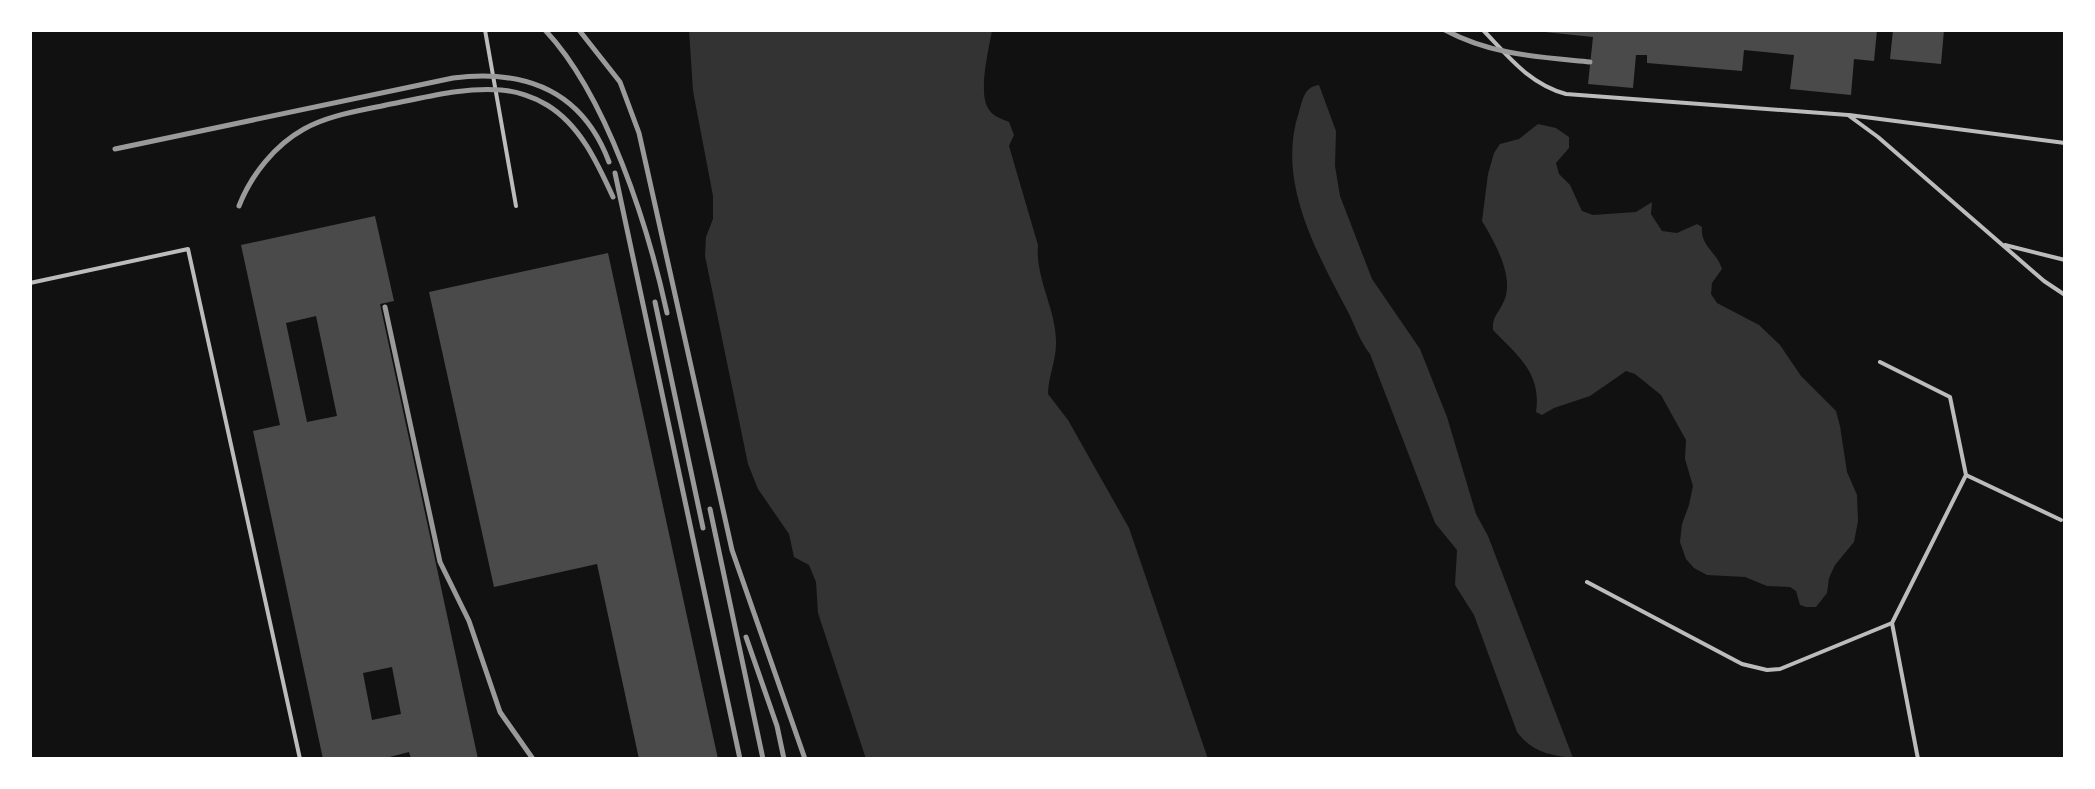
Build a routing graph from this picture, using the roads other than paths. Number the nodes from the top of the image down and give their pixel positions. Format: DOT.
graph roads {
  1 [pos="485,30"];
  2 [pos="1483,30"];
  3 [pos="1848,115"];
  4 [pos="2065,143"];
  5 [pos="516,206"];
  6 [pos="2003,244"];
  7 [pos="2065,260"];
  8 [pos="30,283"];
  9 [pos="2065,295"];
  10 [pos="1880,362"];
  11 [pos="1966,475"];
  12 [pos="2061,520"];
  13 [pos="1587,582"];
  14 [pos="1892,623"];
  15 [pos="300,759"];
  16 [pos="1918,759"];
  1 -- 5 [label="lane"];
  2 -- 3 [label="lane"];
  3 -- 4 [label="lane"];
  3 -- 6 [label="lane"];
  6 -- 7 [label="lane"];
  6 -- 9 [label="lane"];
  8 -- 15 [label="lane"];
  10 -- 11 [label="lane"];
  11 -- 12 [label="lane"];
  11 -- 14 [label="lane"];
  13 -- 14 [label="lane"];
  14 -- 16 [label="lane"];
}
